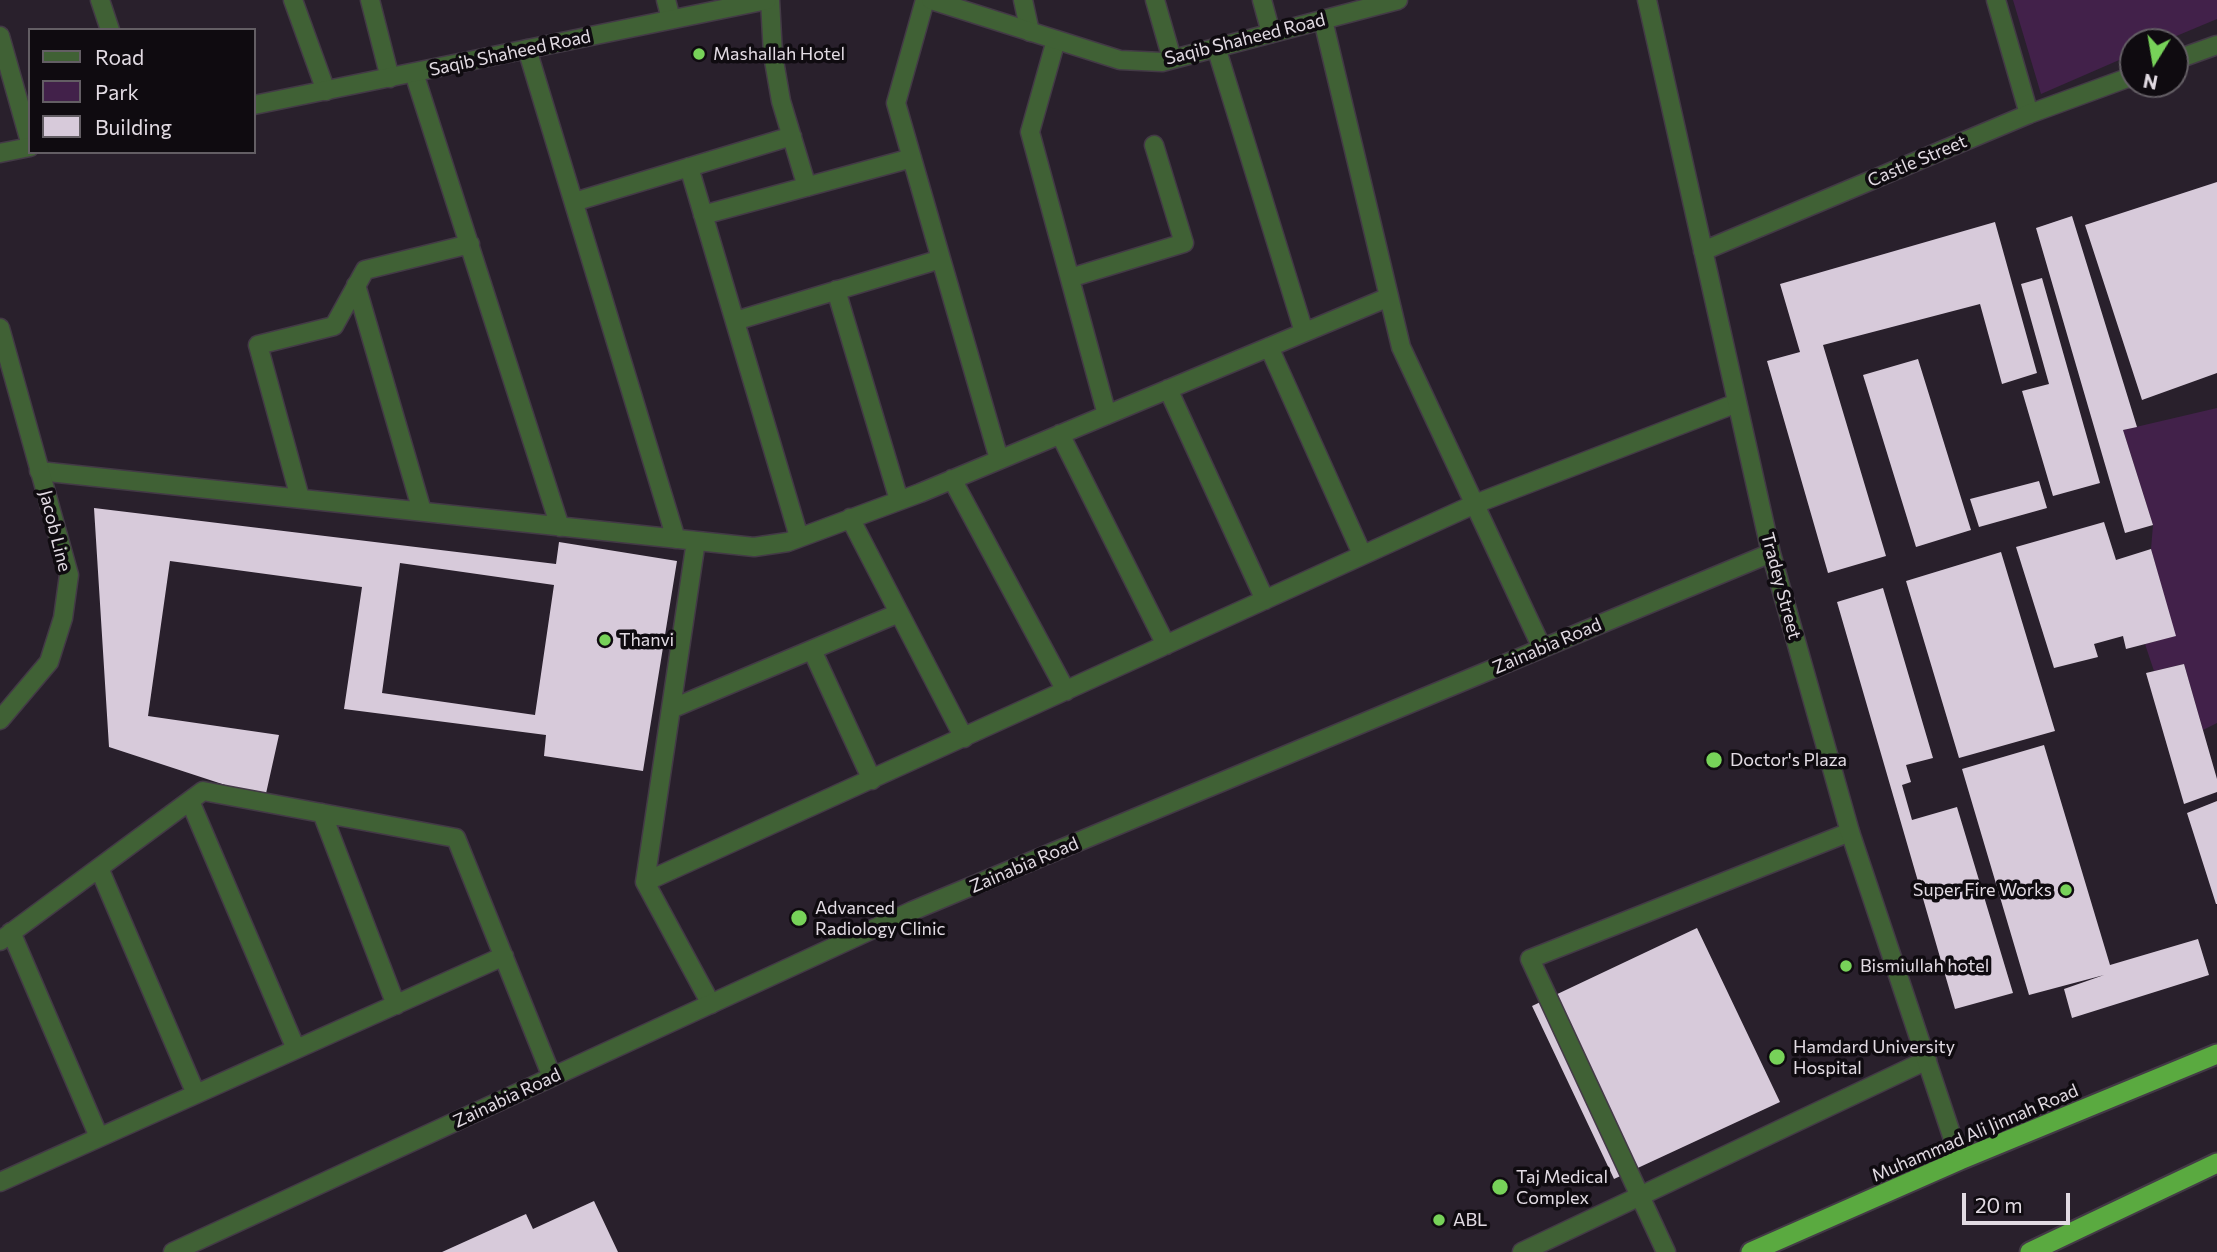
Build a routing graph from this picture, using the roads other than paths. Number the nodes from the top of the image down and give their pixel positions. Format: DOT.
graph roads {
  1 [pos="100,0"];
  2 [pos="293,0"];
  3 [pos="370,0"];
  4 [pos="667,0"];
  5 [pos="769,0"];
  6 [pos="925,0"];
  7 [pos="931,0"];
  8 [pos="1023,0"];
  9 [pos="1155,0"];
  10 [pos="1262,0"];
  11 [pos="1398,0"];
  12 [pos="1647,0"];
  13 [pos="1996,0"];
  14 [pos="671,19"];
  15 [pos="1323,20"];
  16 [pos="109,28"];
  17 [pos="1030,32"];
  18 [pos="1271,33"];
  19 [pos="0,36"];
  20 [pos="1056,40"];
  21 [pos="2217,45"];
  22 [pos="1216,47"];
  23 [pos="527,49"];
  24 [pos="2189,55"];
  25 [pos="1172,59"];
  26 [pos="414,73"];
  27 [pos="390,78"];
  28 [pos="2119,81"];
  29 [pos="326,91"];
  30 [pos="256,105"];
  31 [pos="2029,114"];
  32 [pos="792,136"];
  33 [pos="28,138"];
  34 [pos="1154,145"];
  35 [pos="28,146"];
  36 [pos="0,153"];
  37 [pos="912,159"];
  38 [pos="689,167"];
  39 [pos="807,187"];
  40 [pos="574,202"];
  41 [pos="703,215"];
  42 [pos="470,244"];
  43 [pos="1703,251"];
  44 [pos="941,259"];
  45 [pos="1070,278"];
  46 [pos="356,285"];
  47 [pos="836,290"];
  48 [pos="1389,297"];
  49 [pos="735,321"];
  50 [pos="0,328"];
  51 [pos="1304,332"];
  52 [pos="1269,347"];
  53 [pos="1168,389"];
  54 [pos="1737,403"];
  55 [pos="1107,415"];
  56 [pos="1060,434"];
  57 [pos="999,459"];
  58 [pos="39,471"];
  59 [pos="952,479"];
  60 [pos="300,498"];
  61 [pos="899,500"];
  62 [pos="1475,505"];
  63 [pos="422,511"];
  64 [pos="850,518"];
  65 [pos="560,527"];
  66 [pos="799,537"];
  67 [pos="677,539"];
  68 [pos="696,541"];
  69 [pos="1771,553"];
  70 [pos="1362,554"];
  71 [pos="1265,600"];
  72 [pos="899,613"];
  73 [pos="1166,645"];
  74 [pos="1542,648"];
  75 [pos="812,650"];
  76 [pos="1066,691"];
  77 [pos="671,709"];
  78 [pos="0,720"];
  79 [pos="964,738"];
  80 [pos="872,780"];
  81 [pos="191,801"];
  82 [pos="322,813"];
  83 [pos="1850,832"];
  84 [pos="99,868"];
  85 [pos="645,882"];
  86 [pos="6,937"];
  87 [pos="504,956"];
  88 [pos="711,1004"];
  89 [pos="396,1005"];
  90 [pos="296,1049"];
  91 [pos="2217,1054"];
  92 [pos="1927,1060"];
  93 [pos="552,1077"];
  94 [pos="196,1094"];
  95 [pos="99,1137"];
  96 [pos="1960,1160"];
  97 [pos="2217,1163"];
  98 [pos="0,1182"];
  99 [pos="1640,1198"];
  100 [pos="173,1252"];
  101 [pos="1522,1252"];
  102 [pos="1665,1252"];
  103 [pos="1751,1252"];
  104 [pos="2030,1252"];
  1 -- 16 [label="street"];
  2 -- 29 [label="street"];
  3 -- 27 [label="street"];
  4 -- 14 [label="street"];
  5 -- 14 [label="street, Saqib Shaheed Road"];
  5 -- 32 [label="street"];
  6 -- 37 [label="street"];
  7 -- 17 [label="street, Saqib Shaheed Road"];
  8 -- 17 [label="street"];
  9 -- 25 [label="street"];
  10 -- 18 [label="street"];
  11 -- 15 [label="street, Saqib Shaheed Road"];
  12 -- 43 [label="street, Tradey Street"];
  13 -- 31 [label="street"];
  14 -- 23 [label="street, Saqib Shaheed Road"];
  15 -- 18 [label="street, Saqib Shaheed Road"];
  15 -- 48 [label="street"];
  17 -- 20 [label="street, Saqib Shaheed Road"];
  18 -- 22 [label="street, Saqib Shaheed Road"];
  19 -- 33 [label="street"];
  20 -- 25 [label="street, Saqib Shaheed Road"];
  20 -- 45 [label="street"];
  21 -- 24 [label="street"];
  22 -- 25 [label="street, Saqib Shaheed Road"];
  22 -- 51 [label="street"];
  23 -- 26 [label="street, Saqib Shaheed Road"];
  23 -- 40 [label="street"];
  26 -- 27 [label="street, Saqib Shaheed Road"];
  26 -- 42 [label="street"];
  27 -- 29 [label="street, Saqib Shaheed Road"];
  28 -- 31 [label="street, Castle Street"];
  29 -- 30 [label="street, Saqib Shaheed Road"];
  31 -- 43 [label="street, Castle Street"];
  32 -- 38 [label="street"];
  32 -- 39 [label="street"];
  34 -- 45 [label="street"];
  35 -- 36 [label="street"];
  37 -- 39 [label="street"];
  37 -- 44 [label="street"];
  38 -- 40 [label="street"];
  38 -- 41 [label="street"];
  39 -- 41 [label="street"];
  40 -- 67 [label="street"];
  41 -- 49 [label="street"];
  42 -- 46 [label="street"];
  42 -- 65 [label="street"];
  43 -- 54 [label="street, Tradey Street"];
  44 -- 47 [label="street"];
  44 -- 57 [label="street"];
  45 -- 55 [label="street"];
  46 -- 60 [label="street"];
  46 -- 63 [label="street"];
  47 -- 49 [label="street"];
  47 -- 61 [label="street"];
  48 -- 51 [label="street"];
  48 -- 62 [label="street"];
  49 -- 66 [label="street"];
  50 -- 58 [label="street, Jacob Line"];
  51 -- 52 [label="street"];
  52 -- 53 [label="street"];
  52 -- 70 [label="street"];
  53 -- 55 [label="street"];
  53 -- 71 [label="street"];
  54 -- 62 [label="street"];
  54 -- 69 [label="street, Tradey Street"];
  55 -- 56 [label="street"];
  56 -- 57 [label="street"];
  56 -- 73 [label="street"];
  57 -- 59 [label="street"];
  58 -- 60 [label="street"];
  58 -- 78 [label="street, Jacob Line"];
  59 -- 61 [label="street"];
  59 -- 76 [label="street"];
  60 -- 63 [label="street"];
  61 -- 64 [label="street"];
  62 -- 70 [label="street"];
  62 -- 74 [label="street"];
  63 -- 65 [label="street"];
  64 -- 66 [label="street"];
  64 -- 72 [label="street"];
  65 -- 67 [label="street"];
  66 -- 68 [label="street"];
  67 -- 68 [label="street"];
  68 -- 77 [label="street"];
  69 -- 74 [label="street, Zainabia Road"];
  69 -- 83 [label="street, Tradey Street"];
  70 -- 71 [label="street"];
  71 -- 73 [label="street"];
  72 -- 75 [label="street"];
  72 -- 79 [label="street"];
  73 -- 76 [label="street"];
  74 -- 88 [label="street, Zainabia Road"];
  75 -- 77 [label="street"];
  75 -- 80 [label="street"];
  76 -- 79 [label="street"];
  77 -- 85 [label="street"];
  79 -- 80 [label="street"];
  80 -- 85 [label="street"];
  81 -- 82 [label="street"];
  81 -- 84 [label="street"];
  81 -- 90 [label="street"];
  82 -- 87 [label="street"];
  82 -- 89 [label="street"];
  83 -- 92 [label="street, Tradey Street"];
  83 -- 99 [label="street"];
  84 -- 86 [label="street"];
  84 -- 94 [label="street"];
  85 -- 88 [label="street"];
  86 -- 95 [label="street"];
  87 -- 89 [label="street"];
  87 -- 93 [label="street"];
  88 -- 93 [label="street, Zainabia Road"];
  89 -- 90 [label="street"];
  90 -- 94 [label="street"];
  91 -- 96 [label="highway, Muhammad Ali Jinnah Road"];
  92 -- 96 [label="street, Tradey Street"];
  92 -- 99 [label="street"];
  93 -- 100 [label="street, Zainabia Road"];
  94 -- 95 [label="street"];
  95 -- 98 [label="street"];
  96 -- 103 [label="highway, Muhammad Ali Jinnah Road"];
  97 -- 104 [label="highway"];
  99 -- 101 [label="street"];
  99 -- 102 [label="street"];
}
